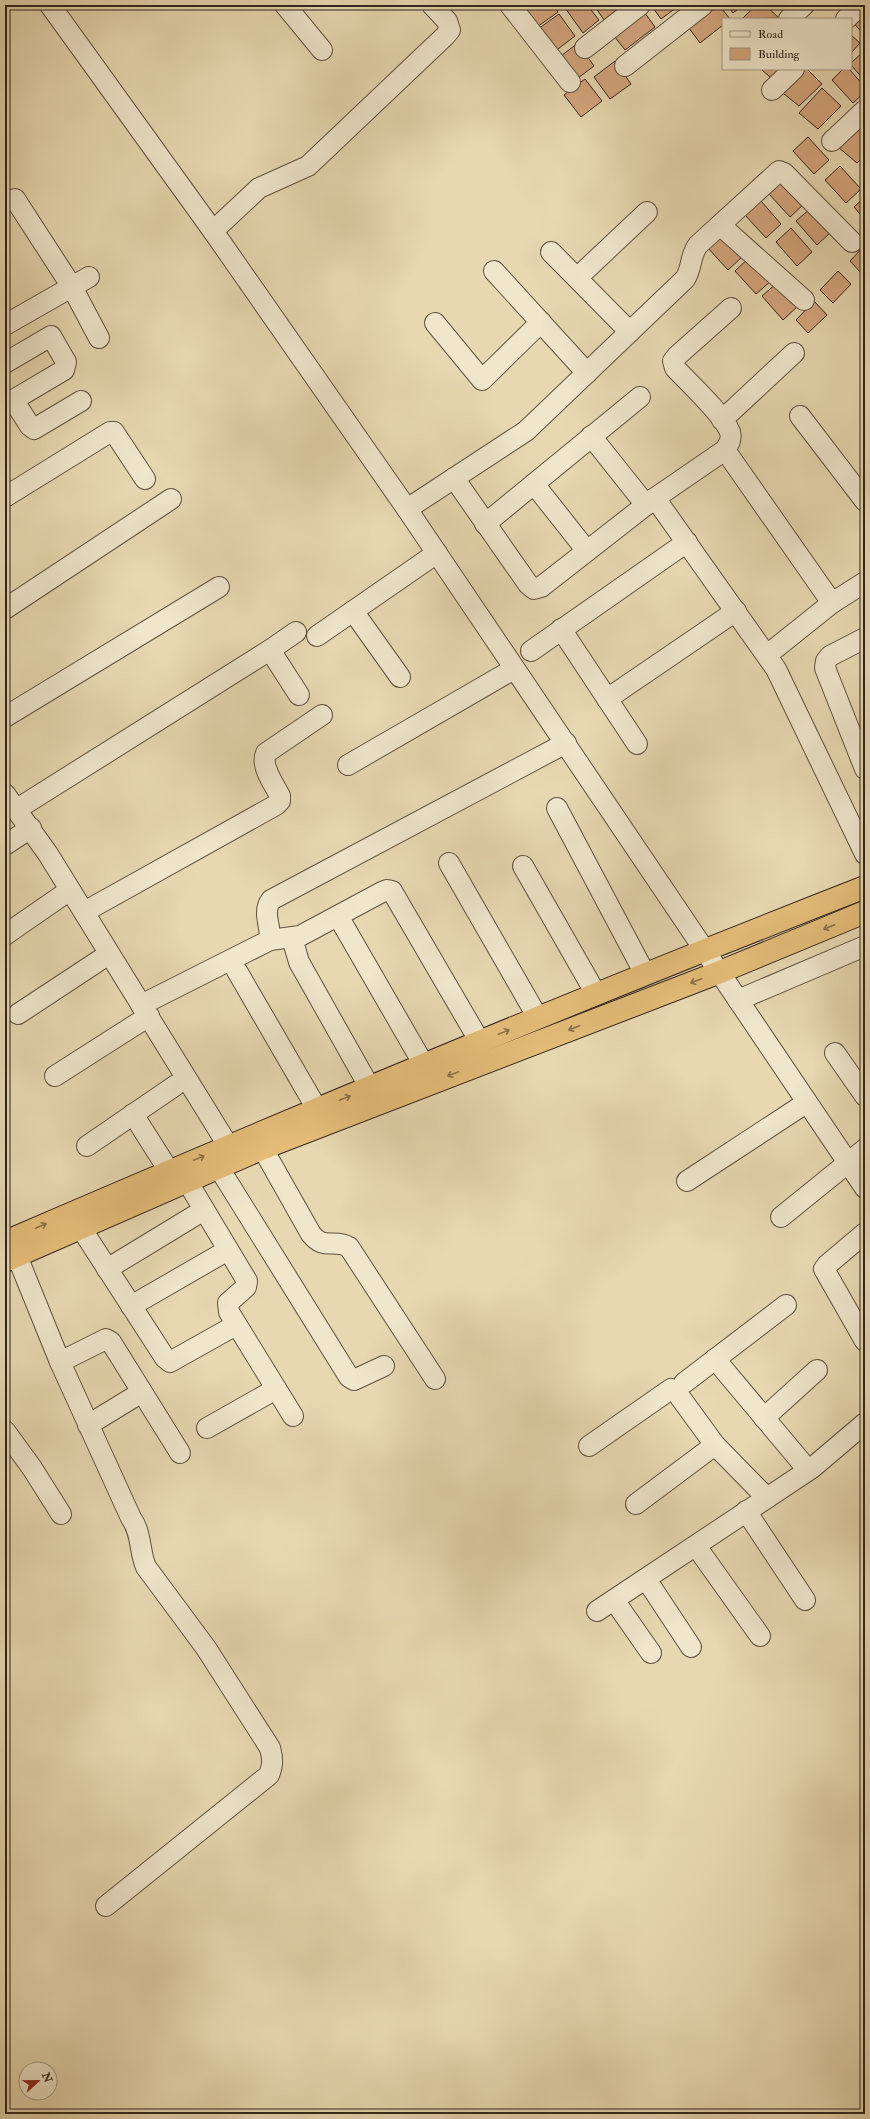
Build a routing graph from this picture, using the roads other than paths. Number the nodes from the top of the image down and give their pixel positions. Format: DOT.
graph roads {
  1 [pos="50,5"];
  2 [pos="285,5"];
  3 [pos="432,5"];
  4 [pos="510,5"];
  5 [pos="640,5"];
  6 [pos="703,5"];
  7 [pos="804,5"];
  8 [pos="861,5"];
  9 [pos="790,18"];
  10 [pos="847,18"];
  11 [pos="585,48"];
  12 [pos="322,50"];
  13 [pos="625,66"];
  14 [pos="793,70"];
  15 [pos="570,82"];
  16 [pos="772,90"];
  17 [pos="865,110"];
  18 [pos="832,141"];
  19 [pos="15,199"];
  20 [pos="647,212"];
  21 [pos="720,225"];
  22 [pos="213,232"];
  23 [pos="852,242"];
  24 [pos="551,252"];
  25 [pos="494,271"];
  26 [pos="89,277"];
  27 [pos="577,278"];
  28 [pos="72,287"];
  29 [pos="804,300"];
  30 [pos="731,308"];
  31 [pos="541,322"];
  32 [pos="435,323"];
  33 [pos="5,325"];
  34 [pos="630,332"];
  35 [pos="99,338"];
  36 [pos="794,353"];
  37 [pos="5,363"];
  38 [pos="588,373"];
  39 [pos="640,397"];
  40 [pos="81,401"];
  41 [pos="9,403"];
  42 [pos="800,416"];
  43 [pos="722,420"];
  44 [pos="592,436"];
  45 [pos="725,450"];
  46 [pos="454,478"];
  47 [pos="145,479"];
  48 [pos="534,484"];
  49 [pos="5,497"];
  50 [pos="171,499"];
  51 [pos="651,502"];
  52 [pos="865,502"];
  53 [pos="407,509"];
  54 [pos="485,524"];
  55 [pos="687,542"];
  56 [pos="587,551"];
  57 [pos="437,553"];
  58 [pos="865,582"];
  59 [pos="219,587"];
  60 [pos="832,603"];
  61 [pos="5,609"];
  62 [pos="353,611"];
  63 [pos="736,611"];
  64 [pos="561,629"];
  65 [pos="296,632"];
  66 [pos="317,636"];
  67 [pos="865,638"];
  68 [pos="270,650"];
  69 [pos="531,651"];
  70 [pos="767,655"];
  71 [pos="514,669"];
  72 [pos="400,677"];
  73 [pos="299,695"];
  74 [pos="607,699"];
  75 [pos="322,715"];
  76 [pos="5,717"];
  77 [pos="566,743"];
  78 [pos="637,744"];
  79 [pos="863,756"];
  80 [pos="348,765"];
  81 [pos="11,802"];
  82 [pos="557,808"];
  83 [pos="31,828"];
  84 [pos="5,845"];
  85 [pos="865,854"];
  86 [pos="449,863"];
  87 [pos="523,866"];
  88 [pos="865,887"];
  89 [pos="70,890"];
  90 [pos="84,912"];
  91 [pos="865,912"];
  92 [pos="338,916"];
  93 [pos="5,934"];
  94 [pos="292,938"];
  95 [pos="270,940"];
  96 [pos="865,946"];
  97 [pos="705,950"];
  98 [pos="109,954"];
  99 [pos="237,971"];
  100 [pos="720,972"];
  101 [pos="645,974"];
  102 [pos="596,994"];
  103 [pos="738,1000"];
  104 [pos="145,1011"];
  105 [pos="18,1014"];
  106 [pos="538,1018"];
  107 [pos="480,1042"];
  108 [pos="835,1053"];
  109 [pos="424,1066"];
  110 [pos="55,1076"];
  111 [pos="176,1085"];
  112 [pos="370,1088"];
  113 [pos="865,1096"];
  114 [pos="806,1103"];
  115 [pos="317,1109"];
  116 [pos="133,1114"];
  117 [pos="258,1142"];
  118 [pos="87,1146"];
  119 [pos="865,1150"];
  120 [pos="228,1158"];
  121 [pos="846,1163"];
  122 [pos="178,1176"];
  123 [pos="687,1181"];
  124 [pos="865,1188"];
  125 [pos="204,1210"];
  126 [pos="781,1217"];
  127 [pos="80,1228"];
  128 [pos="865,1233"];
  129 [pos="228,1250"];
  130 [pos="9,1253"];
  131 [pos="107,1269"];
  132 [pos="786,1305"];
  133 [pos="131,1306"];
  134 [pos="236,1325"];
  135 [pos="862,1330"];
  136 [pos="715,1359"];
  137 [pos="60,1362"];
  138 [pos="384,1366"];
  139 [pos="817,1370"];
  140 [pos="435,1379"];
  141 [pos="684,1383"];
  142 [pos="276,1389"];
  143 [pos="142,1392"];
  144 [pos="293,1416"];
  145 [pos="764,1418"];
  146 [pos="865,1423"];
  147 [pos="88,1425"];
  148 [pos="207,1428"];
  149 [pos="5,1431"];
  150 [pos="715,1445"];
  151 [pos="589,1446"];
  152 [pos="180,1453"];
  153 [pos="808,1470"];
  154 [pos="766,1498"];
  155 [pos="636,1504"];
  156 [pos="746,1511"];
  157 [pos="61,1514"];
  158 [pos="696,1546"];
  159 [pos="646,1579"];
  160 [pos="614,1600"];
  161 [pos="805,1600"];
  162 [pos="597,1611"];
  163 [pos="760,1636"];
  164 [pos="691,1647"];
  165 [pos="651,1653"];
  166 [pos="106,1906"];
  1 -- 22 [label="street"];
  2 -- 12 [label="street"];
  3 -- 22 [label="street"];
  4 -- 15 [label="street"];
  5 -- 11 [label="street"];
  6 -- 13 [label="street"];
  7 -- 9 [label="street"];
  8 -- 10 [label="street"];
  14 -- 16 [label="street"];
  17 -- 18 [label="street"];
  19 -- 28 [label="street"];
  20 -- 27 [label="street"];
  21 -- 23 [label="street"];
  21 -- 29 [label="street"];
  21 -- 34 [label="street"];
  22 -- 53 [label="street"];
  24 -- 27 [label="street"];
  25 -- 31 [label="street"];
  26 -- 28 [label="street"];
  27 -- 34 [label="street"];
  28 -- 33 [label="street"];
  28 -- 35 [label="street"];
  30 -- 43 [label="street"];
  31 -- 32 [label="street"];
  31 -- 38 [label="street"];
  34 -- 38 [label="street"];
  36 -- 43 [label="street"];
  37 -- 41 [label="street"];
  38 -- 46 [label="street"];
  39 -- 44 [label="street"];
  40 -- 41 [label="street"];
  42 -- 52 [label="street"];
  43 -- 45 [label="street"];
  44 -- 48 [label="street"];
  44 -- 51 [label="street"];
  45 -- 51 [label="street"];
  45 -- 60 [label="street"];
  46 -- 53 [label="street"];
  46 -- 54 [label="street"];
  47 -- 49 [label="street"];
  48 -- 54 [label="street"];
  48 -- 56 [label="street"];
  50 -- 61 [label="street"];
  51 -- 55 [label="street"];
  51 -- 56 [label="street"];
  53 -- 57 [label="street"];
  54 -- 56 [label="street"];
  55 -- 63 [label="street"];
  55 -- 64 [label="street"];
  57 -- 62 [label="street"];
  57 -- 71 [label="street"];
  58 -- 60 [label="street"];
  59 -- 76 [label="street"];
  60 -- 70 [label="street"];
  62 -- 66 [label="street"];
  62 -- 72 [label="street"];
  63 -- 70 [label="street"];
  63 -- 74 [label="street"];
  64 -- 69 [label="street"];
  64 -- 74 [label="street"];
  65 -- 68 [label="street"];
  67 -- 79 [label="street"];
  68 -- 73 [label="street"];
  68 -- 81 [label="street"];
  70 -- 85 [label="street"];
  71 -- 77 [label="street"];
  71 -- 80 [label="street"];
  74 -- 78 [label="street"];
  75 -- 90 [label="street"];
  77 -- 95 [label="street"];
  77 -- 97 [label="street"];
  81 -- 83 [label="street"];
  82 -- 101 [label="street"];
  83 -- 84 [label="street"];
  83 -- 89 [label="street"];
  86 -- 106 [label="street"];
  87 -- 102 [label="street"];
  88 -- 97 [label="highway"];
  89 -- 90 [label="street"];
  89 -- 93 [label="street"];
  90 -- 98 [label="street"];
  91 -- 100 [label="highway, one-way"];
  92 -- 94 [label="street"];
  92 -- 107 [label="street"];
  92 -- 109 [label="street"];
  94 -- 95 [label="street"];
  94 -- 112 [label="street"];
  95 -- 104 [label="street"];
  96 -- 103 [label="street"];
  97 -- 100 [label="street"];
  97 -- 101 [label="highway"];
  98 -- 104 [label="street"];
  98 -- 105 [label="street"];
  99 -- 115 [label="street"];
  100 -- 103 [label="street"];
  100 -- 117 [label="highway, one-way"];
  101 -- 102 [label="highway"];
  102 -- 106 [label="highway"];
  103 -- 114 [label="street"];
  104 -- 110 [label="street"];
  104 -- 120 [label="street"];
  107 -- 106 [label="highway, one-way"];
  107 -- 109 [label="highway"];
  108 -- 113 [label="street"];
  109 -- 112 [label="highway"];
  111 -- 116 [label="street"];
  115 -- 112 [label="highway, one-way"];
  114 -- 121 [label="street"];
  114 -- 123 [label="street"];
  115 -- 117 [label="highway"];
  116 -- 118 [label="street"];
  116 -- 122 [label="street"];
  117 -- 120 [label="highway"];
  117 -- 140 [label="street"];
  119 -- 121 [label="street"];
  120 -- 122 [label="highway"];
  120 -- 138 [label="street"];
  121 -- 124 [label="street"];
  121 -- 126 [label="street"];
  122 -- 125 [label="street"];
  122 -- 127 [label="highway"];
  130 -- 122 [label="highway, one-way"];
  125 -- 129 [label="street"];
  125 -- 131 [label="street"];
  127 -- 130 [label="highway"];
  127 -- 131 [label="street"];
  128 -- 135 [label="street"];
  129 -- 133 [label="street"];
  129 -- 134 [label="street"];
  130 -- 137 [label="street"];
  131 -- 133 [label="street"];
  132 -- 136 [label="street"];
  133 -- 134 [label="street"];
  134 -- 142 [label="street"];
  136 -- 141 [label="street"];
  136 -- 145 [label="street"];
  137 -- 143 [label="street"];
  137 -- 147 [label="street"];
  139 -- 145 [label="street"];
  142 -- 144 [label="street"];
  142 -- 148 [label="street"];
  143 -- 147 [label="street"];
  143 -- 152 [label="street"];
  145 -- 153 [label="street"];
  146 -- 153 [label="street"];
  147 -- 166 [label="street"];
  149 -- 157 [label="street"];
  150 -- 151 [label="street"];
  150 -- 154 [label="street"];
  150 -- 155 [label="street"];
  153 -- 154 [label="street"];
  154 -- 156 [label="street"];
  156 -- 158 [label="street"];
  156 -- 161 [label="street"];
  158 -- 159 [label="street"];
  158 -- 163 [label="street"];
  159 -- 160 [label="street"];
  159 -- 164 [label="street"];
  160 -- 162 [label="street"];
  160 -- 165 [label="street"];
}
